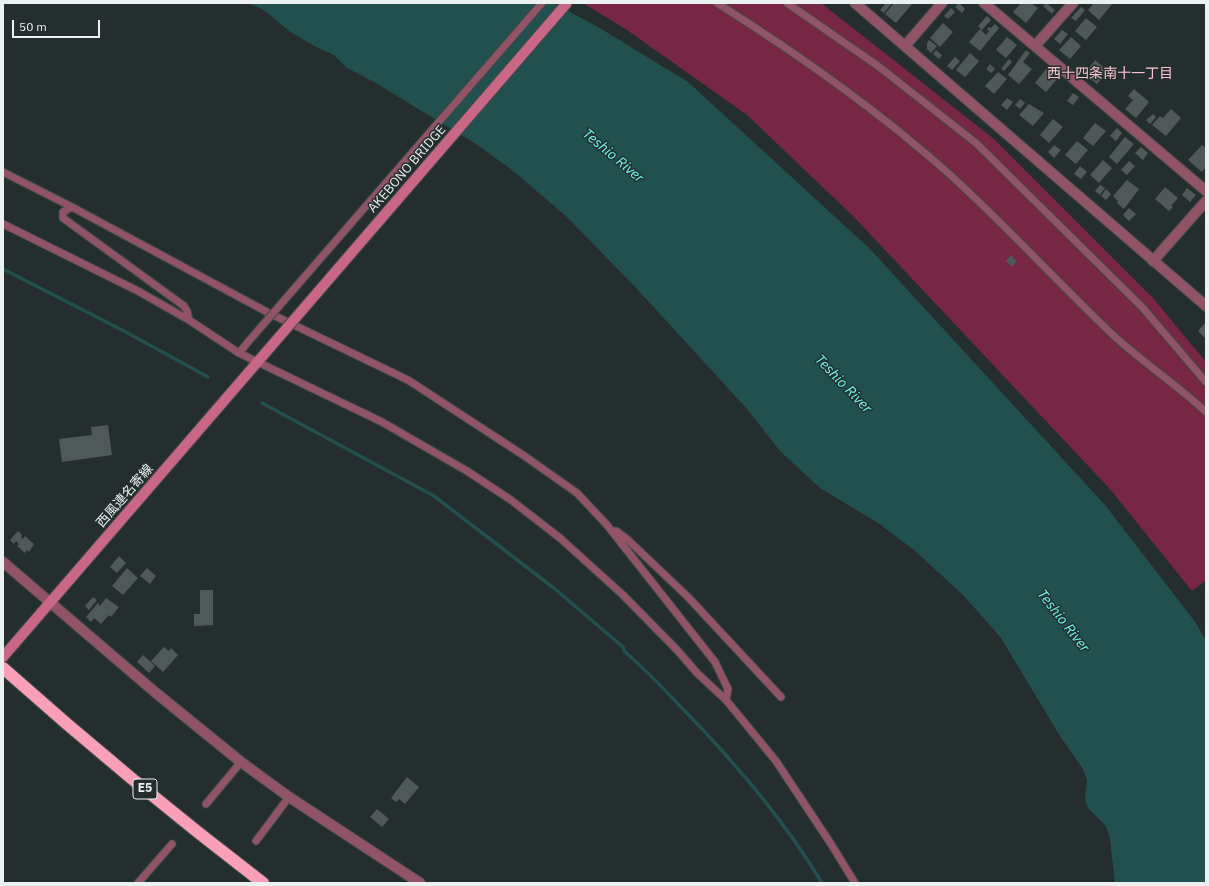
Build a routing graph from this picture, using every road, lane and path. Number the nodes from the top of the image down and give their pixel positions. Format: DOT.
graph roads {
  1 [pos="542,3"];
  2 [pos="567,3"];
  3 [pos="717,3"];
  4 [pos="787,3"];
  5 [pos="855,3"];
  6 [pos="942,3"];
  7 [pos="984,3"];
  8 [pos="1073,3"];
  9 [pos="906,46"];
  10 [pos="1035,46"];
  11 [pos="3,172"];
  12 [pos="1206,191"];
  13 [pos="1206,201"];
  14 [pos="72,207"];
  15 [pos="3,224"];
  16 [pos="1153,261"];
  17 [pos="1206,306"];
  18 [pos="189,320"];
  19 [pos="267,351"];
  20 [pos="239,353"];
  21 [pos="258,362"];
  22 [pos="1206,382"];
  23 [pos="1206,412"];
  24 [pos="607,525"];
  25 [pos="3,562"];
  26 [pos="50,602"];
  27 [pos="3,657"];
  28 [pos="3,668"];
  29 [pos="781,697"];
  30 [pos="726,700"];
  31 [pos="241,762"];
  32 [pos="289,797"];
  33 [pos="206,804"];
  34 [pos="256,841"];
  35 [pos="172,844"];
  36 [pos="138,883"];
  37 [pos="263,883"];
  38 [pos="420,883"];
  39 [pos="855,883"];
  1 -- 20 [label="lane, bridge"];
  2 -- 19 [label="main road, AKEBONO BRIDGE, bridge"];
  3 -- 23 [label="lane"];
  4 -- 22 [label="lane"];
  5 -- 9 [label="street"];
  6 -- 9 [label="street"];
  7 -- 10 [label="street"];
  8 -- 10 [label="street"];
  9 -- 16 [label="street"];
  10 -- 12 [label="street"];
  11 -- 14 [label="lane"];
  13 -- 16 [label="street"];
  14 -- 18 [label="lane"];
  14 -- 24 [label="lane"];
  15 -- 18 [label="lane"];
  16 -- 17 [label="street"];
  18 -- 20 [label="lane"];
  19 -- 21 [label="main road, 西風連名寄線"];
  20 -- 21 [label="lane"];
  21 -- 26 [label="main road, 西風連名寄線"];
  21 -- 30 [label="lane"];
  24 -- 29 [label="lane"];
  24 -- 30 [label="lane"];
  25 -- 26 [label="street"];
  26 -- 27 [label="main road, 西風連名寄線"];
  26 -- 31 [label="street"];
  28 -- 37 [label="highway, E5"];
  30 -- 39 [label="lane"];
  31 -- 32 [label="street"];
  31 -- 33 [label="lane"];
  32 -- 34 [label="lane"];
  32 -- 38 [label="street"];
  35 -- 36 [label="lane"];
}
